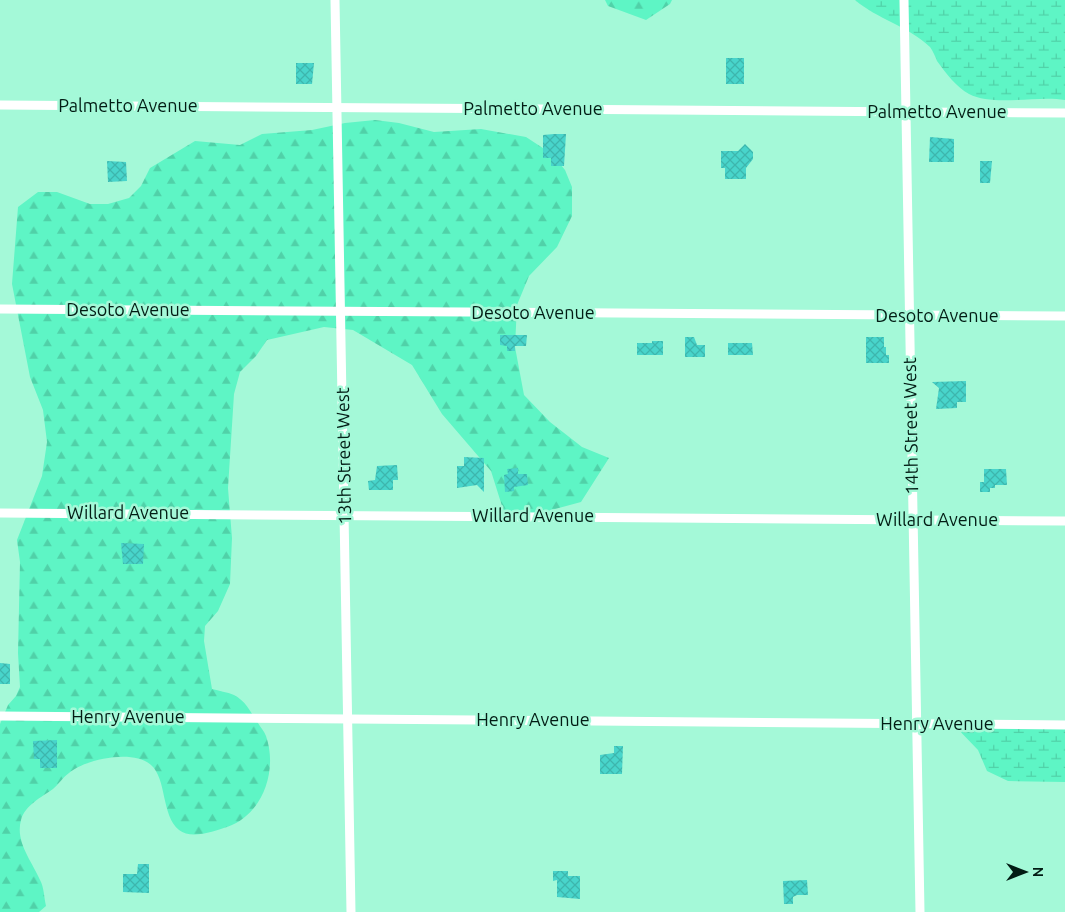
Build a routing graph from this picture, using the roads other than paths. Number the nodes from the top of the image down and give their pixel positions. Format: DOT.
graph roads {
  1 [pos="335,0"];
  2 [pos="904,0"];
  3 [pos="0,105"];
  4 [pos="337,107"];
  5 [pos="906,112"];
  6 [pos="1065,113"];
  7 [pos="0,309"];
  8 [pos="341,312"];
  9 [pos="909,316"];
  10 [pos="1065,316"];
  11 [pos="0,513"];
  12 [pos="345,515"];
  13 [pos="913,520"];
  14 [pos="1065,521"];
  15 [pos="0,716"];
  16 [pos="348,719"];
  17 [pos="916,723"];
  18 [pos="1065,724"];
  19 [pos="351,912"];
  20 [pos="920,912"];
  1 -- 4 [label="street, 13th Street West"];
  2 -- 5 [label="street, 14th Street West"];
  3 -- 4 [label="street, Palmetto Avenue"];
  4 -- 5 [label="street, Palmetto Avenue"];
  4 -- 8 [label="street, 13th Street West"];
  5 -- 6 [label="street, Palmetto Avenue"];
  5 -- 9 [label="street, 14th Street West"];
  7 -- 8 [label="street, Desoto Avenue"];
  8 -- 9 [label="street, Desoto Avenue"];
  8 -- 12 [label="street, 13th Street West"];
  9 -- 10 [label="street, Desoto Avenue"];
  9 -- 13 [label="street, 14th Street West"];
  11 -- 12 [label="street, Willard Avenue"];
  12 -- 13 [label="street, Willard Avenue"];
  12 -- 16 [label="street, 13th Street West"];
  13 -- 14 [label="street, Willard Avenue"];
  13 -- 17 [label="street, 14th Street West"];
  15 -- 16 [label="street, Henry Avenue"];
  16 -- 17 [label="street, Henry Avenue"];
  16 -- 19 [label="street, 13th Street West"];
  17 -- 18 [label="street, Henry Avenue"];
  17 -- 20 [label="street, 14th Street West"];
}
